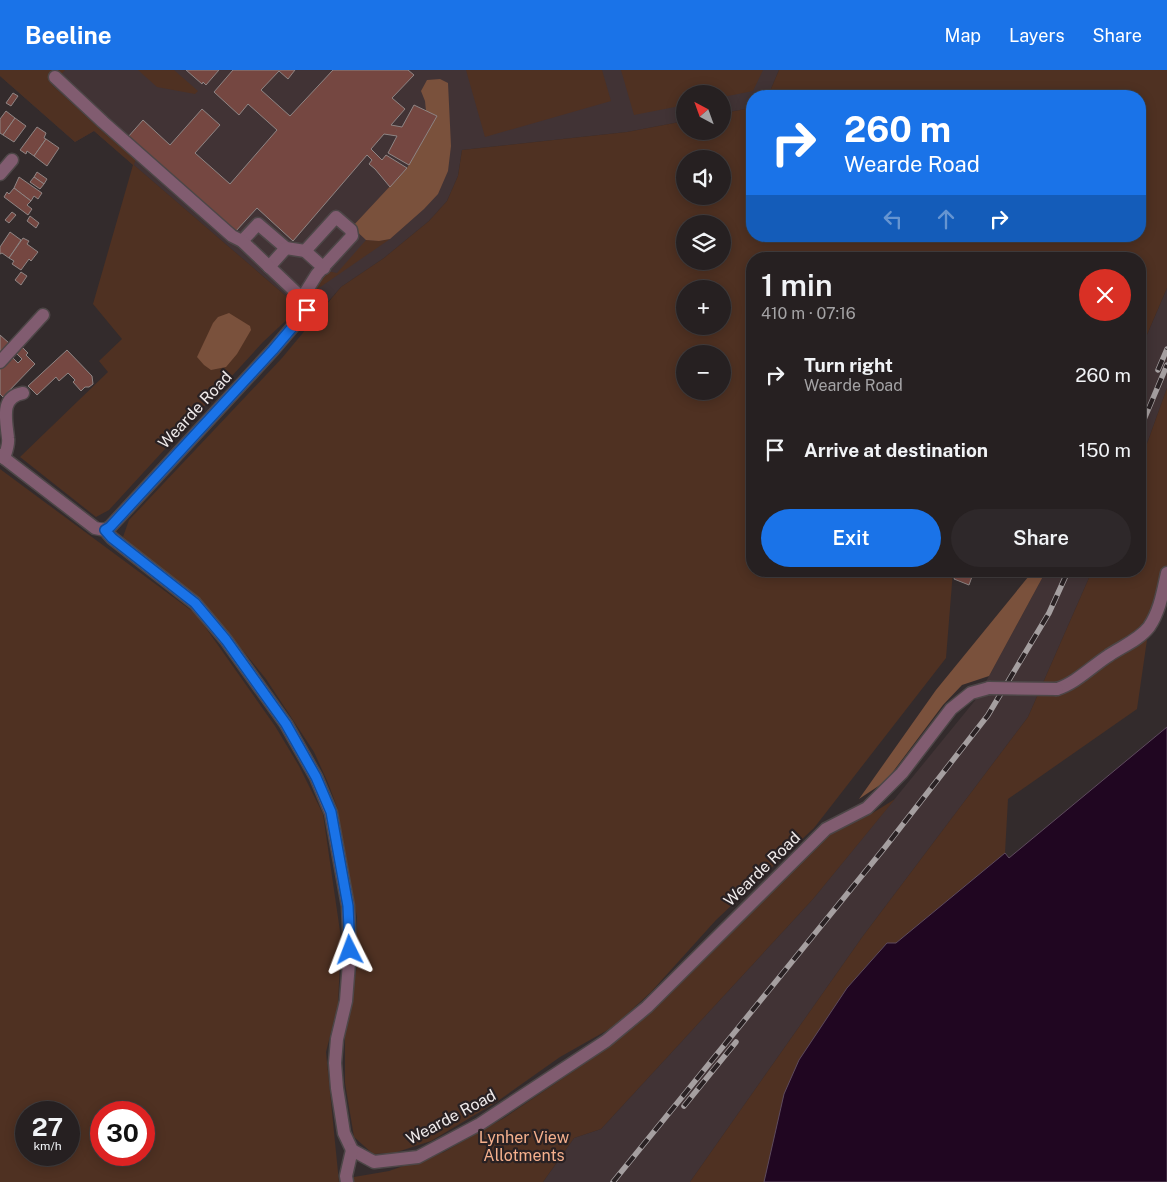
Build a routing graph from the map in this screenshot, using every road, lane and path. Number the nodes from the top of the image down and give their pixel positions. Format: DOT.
graph roads {
  1 [pos="55,77"];
  2 [pos="12,160"];
  3 [pos="0,174"];
  4 [pos="242,242"];
  5 [pos="286,248"];
  6 [pos="305,251"];
  7 [pos="269,266"];
  8 [pos="324,268"];
  9 [pos="302,298"];
  10 [pos="43,315"];
  11 [pos="0,362"];
  12 [pos="23,393"];
  13 [pos="2,457"];
  14 [pos="105,530"];
  15 [pos="1167,573"];
  16 [pos="352,1150"];
  17 [pos="347,1182"];
  1 -- 4 [label="street"];
  2 -- 3 [label="street"];
  4 -- 5 [label="street"];
  4 -- 7 [label="street"];
  5 -- 6 [label="street"];
  5 -- 7 [label="street"];
  6 -- 8 [label="street"];
  6 -- 8 [label="street"];
  7 -- 9 [label="street"];
  8 -- 9 [label="street"];
  9 -- 14 [label="street, Wearde Road"];
  10 -- 11 [label="street"];
  12 -- 13 [label="street"];
  13 -- 14 [label="street"];
  14 -- 16 [label="street"];
  15 -- 16 [label="street, Wearde Road, bridge"];
  16 -- 17 [label="street"];
}
